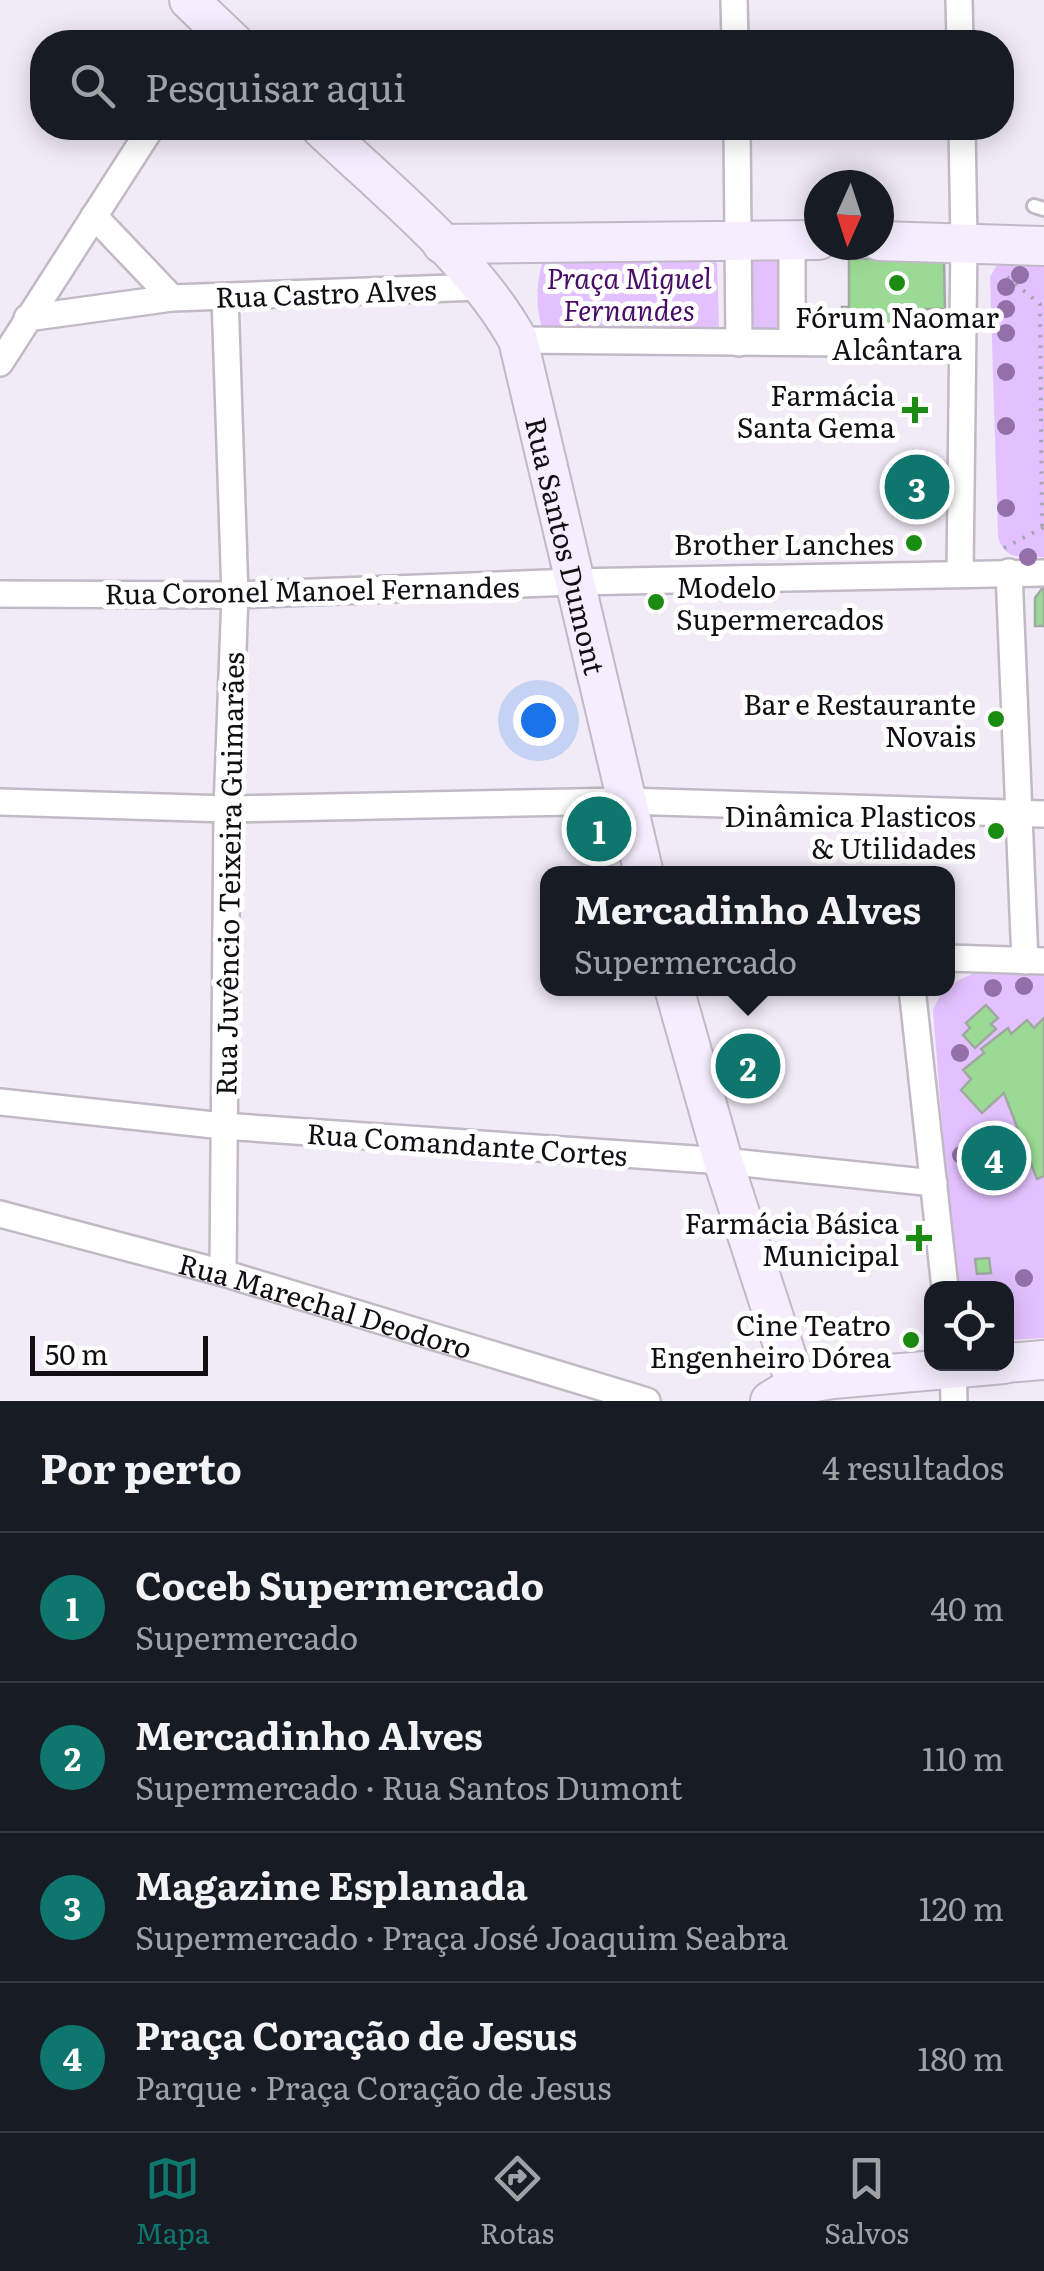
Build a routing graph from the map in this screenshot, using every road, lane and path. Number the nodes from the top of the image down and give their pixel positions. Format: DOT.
graph roads {
  1 [pos="189,0"];
  2 [pos="734,0"];
  3 [pos="960,0"];
  4 [pos="213,30"];
  5 [pos="735,30"];
  6 [pos="960,30"];
  7 [pos="143,140"];
  8 [pos="334,140"];
  9 [pos="737,140"];
  10 [pos="962,140"];
  11 [pos="94,216"];
  12 [pos="740,240"];
  13 [pos="804,240"];
  14 [pos="894,241"];
  15 [pos="964,241"];
  16 [pos="442,244"];
  17 [pos="1044,246"];
  18 [pos="804,254"];
  19 [pos="480,287"];
  20 [pos="224,296"];
  21 [pos="172,298"];
  22 [pos="1042,304"];
  23 [pos="27,318"];
  24 [pos="518,340"];
  25 [pos="792,341"];
  26 [pos="739,343"];
  27 [pos="962,344"];
  28 [pos="0,363"];
  29 [pos="1042,527"];
  30 [pos="960,572"];
  31 [pos="1009,572"];
  32 [pos="1044,572"];
  33 [pos="574,582"];
  34 [pos="0,594"];
  35 [pos="235,595"];
  36 [pos="0,802"];
  37 [pos="625,802"];
  38 [pos="226,808"];
  39 [pos="1032,814"];
  40 [pos="642,866"];
  41 [pos="955,958"];
  42 [pos="1034,961"];
  43 [pos="676,996"];
  44 [pos="913,996"];
  45 [pos="0,1102"];
  46 [pos="222,1126"];
  47 [pos="724,1161"];
  48 [pos="934,1184"];
  49 [pos="0,1214"];
  50 [pos="222,1273"];
  51 [pos="944,1281"];
  52 [pos="1044,1360"];
  53 [pos="1014,1362"];
  54 [pos="977,1371"];
  55 [pos="953,1378"];
  56 [pos="783,1393"];
  57 [pos="647,1401"];
  1 -- 4 [label="main road"];
  2 -- 5 [label="street"];
  3 -- 6 [label="street"];
  7 -- 11 [label="street"];
  8 -- 16 [label="main road, Rua Santos Dumont"];
  9 -- 12 [label="street"];
  10 -- 15 [label="street"];
  11 -- 21 [label="street"];
  11 -- 23 [label="street"];
  12 -- 13 [label="main road"];
  12 -- 16 [label="main road"];
  12 -- 26 [label="street"];
  14 -- 15 [label="main road"];
  15 -- 17 [label="main road"];
  15 -- 22 [label="path"];
  15 -- 27 [label="street"];
  16 -- 19 [label="main road, Rua Santos Dumont"];
  18 -- 25 [label="street"];
  19 -- 20 [label="street, Rua Castro Alves"];
  19 -- 24 [label="main road, Rua Santos Dumont"];
  20 -- 21 [label="street, Rua Castro Alves"];
  20 -- 35 [label="street, Rua Juvêncio Teixeira Guimarães"];
  21 -- 23 [label="street, Rua Castro Alves"];
  22 -- 29 [label="path"];
  23 -- 28 [label="street"];
  24 -- 26 [label="street"];
  24 -- 33 [label="main road, Rua Santos Dumont"];
  25 -- 26 [label="street"];
  25 -- 27 [label="street"];
  27 -- 30 [label="street"];
  30 -- 31 [label="street, Rua Coronel Manoel Fernandes"];
  30 -- 33 [label="street, Rua Coronel Manoel Fernandes"];
  31 -- 32 [label="street, Rua Coronel Manoel Fernandes"];
  31 -- 39 [label="street"];
  33 -- 35 [label="street, Rua Coronel Manoel Fernandes"];
  33 -- 37 [label="main road, Rua Santos Dumont"];
  34 -- 35 [label="street, Rua Coronel Manoel Fernandes"];
  35 -- 38 [label="street, Rua Juvêncio Teixeira Guimarães"];
  36 -- 38 [label="street"];
  37 -- 38 [label="street"];
  37 -- 39 [label="street"];
  37 -- 40 [label="main road, Rua Santos Dumont"];
  38 -- 46 [label="street, Rua Juvêncio Teixeira Guimarães"];
  39 -- 42 [label="street"];
  41 -- 42 [label="street"];
  43 -- 47 [label="main road"];
  44 -- 48 [label="street"];
  45 -- 46 [label="street, Rua Comandante Cortes"];
  46 -- 47 [label="street, Rua Comandante Cortes"];
  46 -- 50 [label="street, Rua Juvêncio Teixeira Guimarães"];
  47 -- 48 [label="street, Rua Comandante Cortes"];
  47 -- 56 [label="main road"];
  48 -- 51 [label="street"];
  49 -- 50 [label="street, Rua Marechal Deodoro"];
  50 -- 57 [label="street, Rua Marechal Deodoro"];
  52 -- 53 [label="main road"];
  54 -- 55 [label="main road"];
  55 -- 56 [label="main road"];
}
